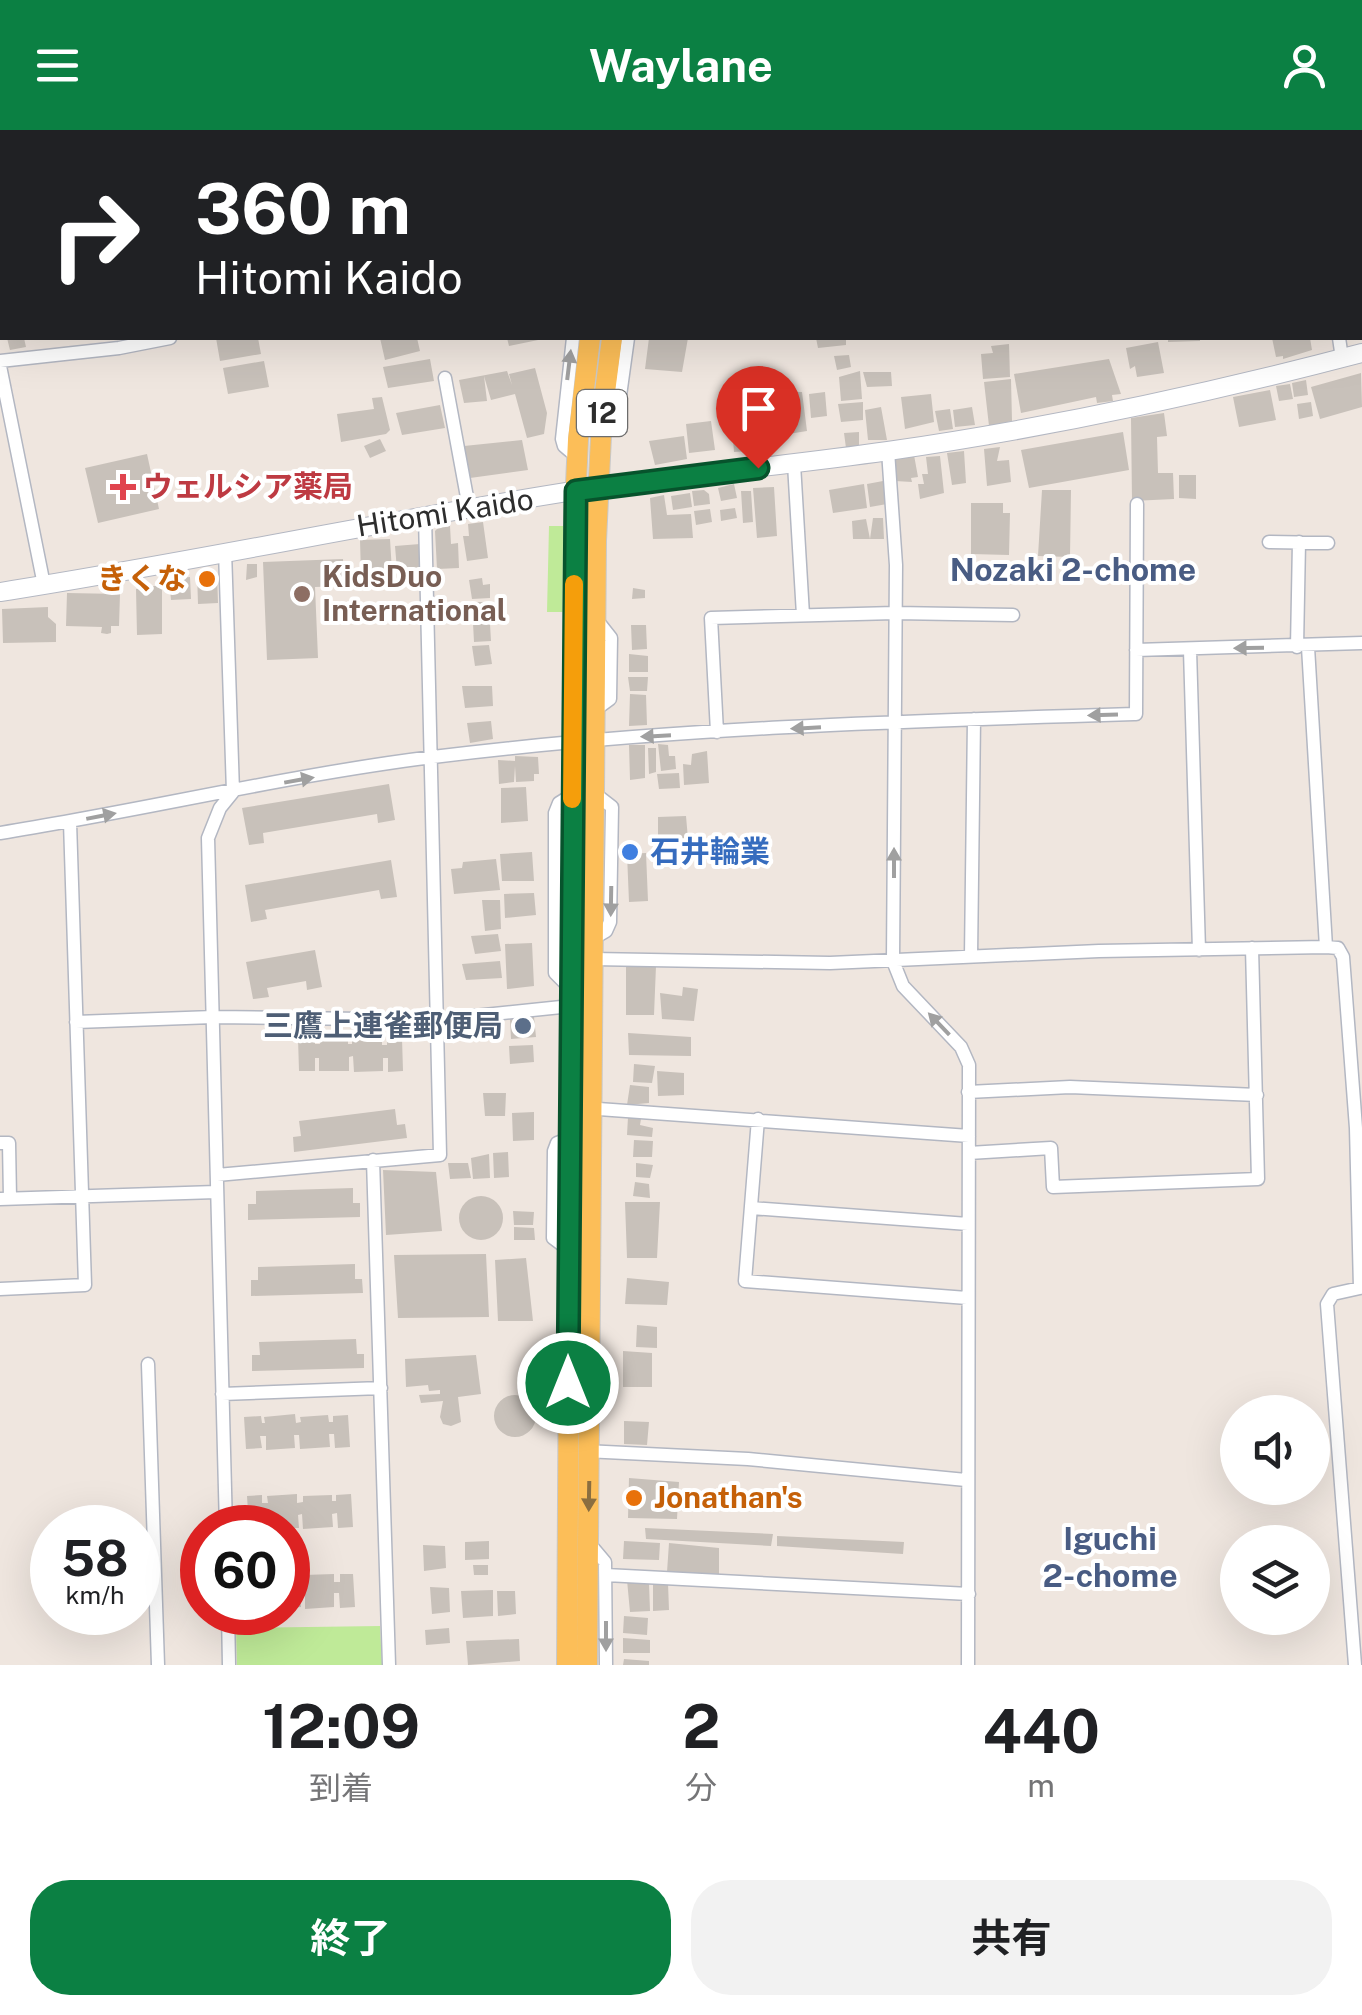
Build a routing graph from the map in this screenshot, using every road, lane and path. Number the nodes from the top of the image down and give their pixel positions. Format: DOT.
graph roads {
  1 [pos="149,340"];
  2 [pos="573,340"];
  3 [pos="590,340"];
  4 [pos="612,340"];
  5 [pos="628,340"];
  6 [pos="1339,340"];
  7 [pos="118,343"];
  8 [pos="1362,353"];
  9 [pos="1342,358"];
  10 [pos="0,363"];
  11 [pos="445,378"];
  12 [pos="602,414"];
  13 [pos="888,451"];
  14 [pos="577,457"];
  15 [pos="794,464"];
  16 [pos="598,488"];
  17 [pos="576,491"];
  18 [pos="1136,504"];
  19 [pos="469,508"];
  20 [pos="424,516"];
  21 [pos="1269,542"];
  22 [pos="1298,542"];
  23 [pos="1328,543"];
  24 [pos="225,551"];
  25 [pos="44,585"];
  26 [pos="0,592"];
  27 [pos="895,613"];
  28 [pos="802,614"];
  29 [pos="1013,615"];
  30 [pos="1362,643"];
  31 [pos="1302,647"];
  32 [pos="1136,650"];
  33 [pos="1190,650"];
  34 [pos="974,719"];
  35 [pos="895,724"];
  36 [pos="718,732"];
  37 [pos="595,740"];
  38 [pos="573,742"];
  39 [pos="429,757"];
  40 [pos="233,792"];
  41 [pos="198,797"];
  42 [pos="220,808"];
  43 [pos="70,822"];
  44 [pos="0,833"];
  45 [pos="1326,947"];
  46 [pos="594,948"];
  47 [pos="1252,948"];
  48 [pos="1200,950"];
  49 [pos="972,957"];
  50 [pos="893,961"];
  51 [pos="571,997"];
  52 [pos="213,1017"];
  53 [pos="436,1020"];
  54 [pos="76,1022"];
  55 [pos="968,1092"];
  56 [pos="1257,1095"];
  57 [pos="581,1108"];
  58 [pos="758,1119"];
  59 [pos="969,1136"];
  60 [pos="0,1143"];
  61 [pos="969,1153"];
  62 [pos="373,1160"];
  63 [pos="217,1175"];
  64 [pos="216,1192"];
  65 [pos="82,1196"];
  66 [pos="5,1199"];
  67 [pos="750,1208"];
  68 [pos="968,1224"];
  69 [pos="0,1289"];
  70 [pos="967,1298"];
  71 [pos="590,1335"];
  72 [pos="148,1364"];
  73 [pos="568,1383"];
  74 [pos="381,1388"];
  75 [pos="222,1394"];
  76 [pos="568,1450"];
  77 [pos="590,1451"];
  78 [pos="966,1480"];
  79 [pos="225,1505"];
  80 [pos="589,1544"];
  81 [pos="606,1574"];
  82 [pos="1356,1579"];
  83 [pos="969,1594"];
  84 [pos="229,1635"];
  85 [pos="1358,1645"];
  86 [pos="158,1665"];
  87 [pos="230,1665"];
  88 [pos="389,1665"];
  89 [pos="566,1665"];
  90 [pos="588,1665"];
  91 [pos="606,1665"];
  92 [pos="968,1665"];
  93 [pos="1355,1665"];
  1 -- 7 [label="street"];
  14 -- 2 [label="street, one-way"];
  3 -- 14 [label="main road, 12"];
  4 -- 12 [label="main road, 12"];
  5 -- 12 [label="street"];
  6 -- 9 [label="street"];
  7 -- 10 [label="street"];
  8 -- 9 [label="main road, Hitomi Kaido"];
  9 -- 13 [label="main road, Hitomi Kaido"];
  10 -- 25 [label="street"];
  11 -- 19 [label="street"];
  12 -- 16 [label="main road, 12"];
  13 -- 15 [label="main road, Hitomi Kaido"];
  13 -- 27 [label="street"];
  14 -- 17 [label="main road, 12"];
  15 -- 16 [label="main road, Hitomi Kaido"];
  15 -- 28 [label="street"];
  16 -- 17 [label="main road, Hitomi Kaido"];
  16 -- 37 [label="main road, 12"];
  17 -- 19 [label="main road, Hitomi Kaido"];
  17 -- 38 [label="main road, 12"];
  18 -- 32 [label="street"];
  19 -- 20 [label="main road, Hitomi Kaido"];
  20 -- 24 [label="main road, Hitomi Kaido"];
  20 -- 39 [label="street"];
  21 -- 22 [label="street"];
  22 -- 23 [label="street"];
  22 -- 31 [label="street"];
  24 -- 25 [label="main road, Hitomi Kaido"];
  24 -- 40 [label="street"];
  25 -- 26 [label="main road, Hitomi Kaido"];
  27 -- 28 [label="street"];
  27 -- 29 [label="street"];
  27 -- 35 [label="street"];
  28 -- 36 [label="street"];
  30 -- 31 [label="street"];
  31 -- 33 [label="street, one-way"];
  31 -- 45 [label="street"];
  32 -- 33 [label="street"];
  32 -- 34 [label="street, one-way"];
  33 -- 48 [label="street"];
  34 -- 35 [label="street"];
  34 -- 49 [label="street"];
  35 -- 36 [label="street, one-way"];
  50 -- 35 [label="street, one-way"];
  36 -- 37 [label="street, one-way"];
  37 -- 38 [label="street"];
  37 -- 46 [label="main road, 12, one-way"];
  38 -- 39 [label="street"];
  38 -- 51 [label="main road, 12"];
  40 -- 39 [label="street, one-way"];
  39 -- 53 [label="street"];
  40 -- 41 [label="street"];
  40 -- 42 [label="street"];
  41 -- 42 [label="street"];
  43 -- 41 [label="street, one-way"];
  42 -- 52 [label="street"];
  43 -- 44 [label="street"];
  43 -- 54 [label="street"];
  45 -- 47 [label="street"];
  45 -- 82 [label="street"];
  46 -- 50 [label="street"];
  46 -- 57 [label="main road, 12"];
  47 -- 48 [label="street"];
  47 -- 56 [label="street"];
  48 -- 49 [label="street"];
  49 -- 50 [label="street"];
  55 -- 50 [label="street, one-way"];
  51 -- 53 [label="street"];
  51 -- 57 [label="main road, 12"];
  52 -- 53 [label="street"];
  52 -- 54 [label="street"];
  52 -- 63 [label="street"];
  53 -- 62 [label="street"];
  54 -- 65 [label="street"];
  55 -- 56 [label="street"];
  55 -- 59 [label="street"];
  56 -- 61 [label="street"];
  57 -- 58 [label="street"];
  57 -- 71 [label="main road, 12"];
  57 -- 73 [label="main road, 12"];
  58 -- 59 [label="street"];
  58 -- 67 [label="street"];
  59 -- 61 [label="street"];
  60 -- 66 [label="street"];
  61 -- 68 [label="street"];
  62 -- 63 [label="street"];
  62 -- 74 [label="street"];
  63 -- 64 [label="street"];
  64 -- 65 [label="street"];
  64 -- 75 [label="street"];
  65 -- 66 [label="street"];
  65 -- 69 [label="street"];
  67 -- 68 [label="street"];
  67 -- 70 [label="street"];
  68 -- 70 [label="street"];
  70 -- 78 [label="street"];
  71 -- 73 [label="main road"];
  71 -- 77 [label="main road, 12"];
  72 -- 86 [label="street"];
  73 -- 76 [label="main road, 12"];
  74 -- 75 [label="street"];
  74 -- 88 [label="street"];
  75 -- 79 [label="street"];
  76 -- 77 [label="street"];
  76 -- 89 [label="main road, 12"];
  77 -- 78 [label="street"];
  77 -- 80 [label="main road, 12, one-way"];
  78 -- 83 [label="street"];
  80 -- 81 [label="street"];
  80 -- 90 [label="main road, 12"];
  81 -- 83 [label="street"];
  81 -- 91 [label="street, one-way"];
  82 -- 85 [label="street"];
  83 -- 92 [label="street"];
  84 -- 87 [label="street"];
  85 -- 93 [label="street"];
}
